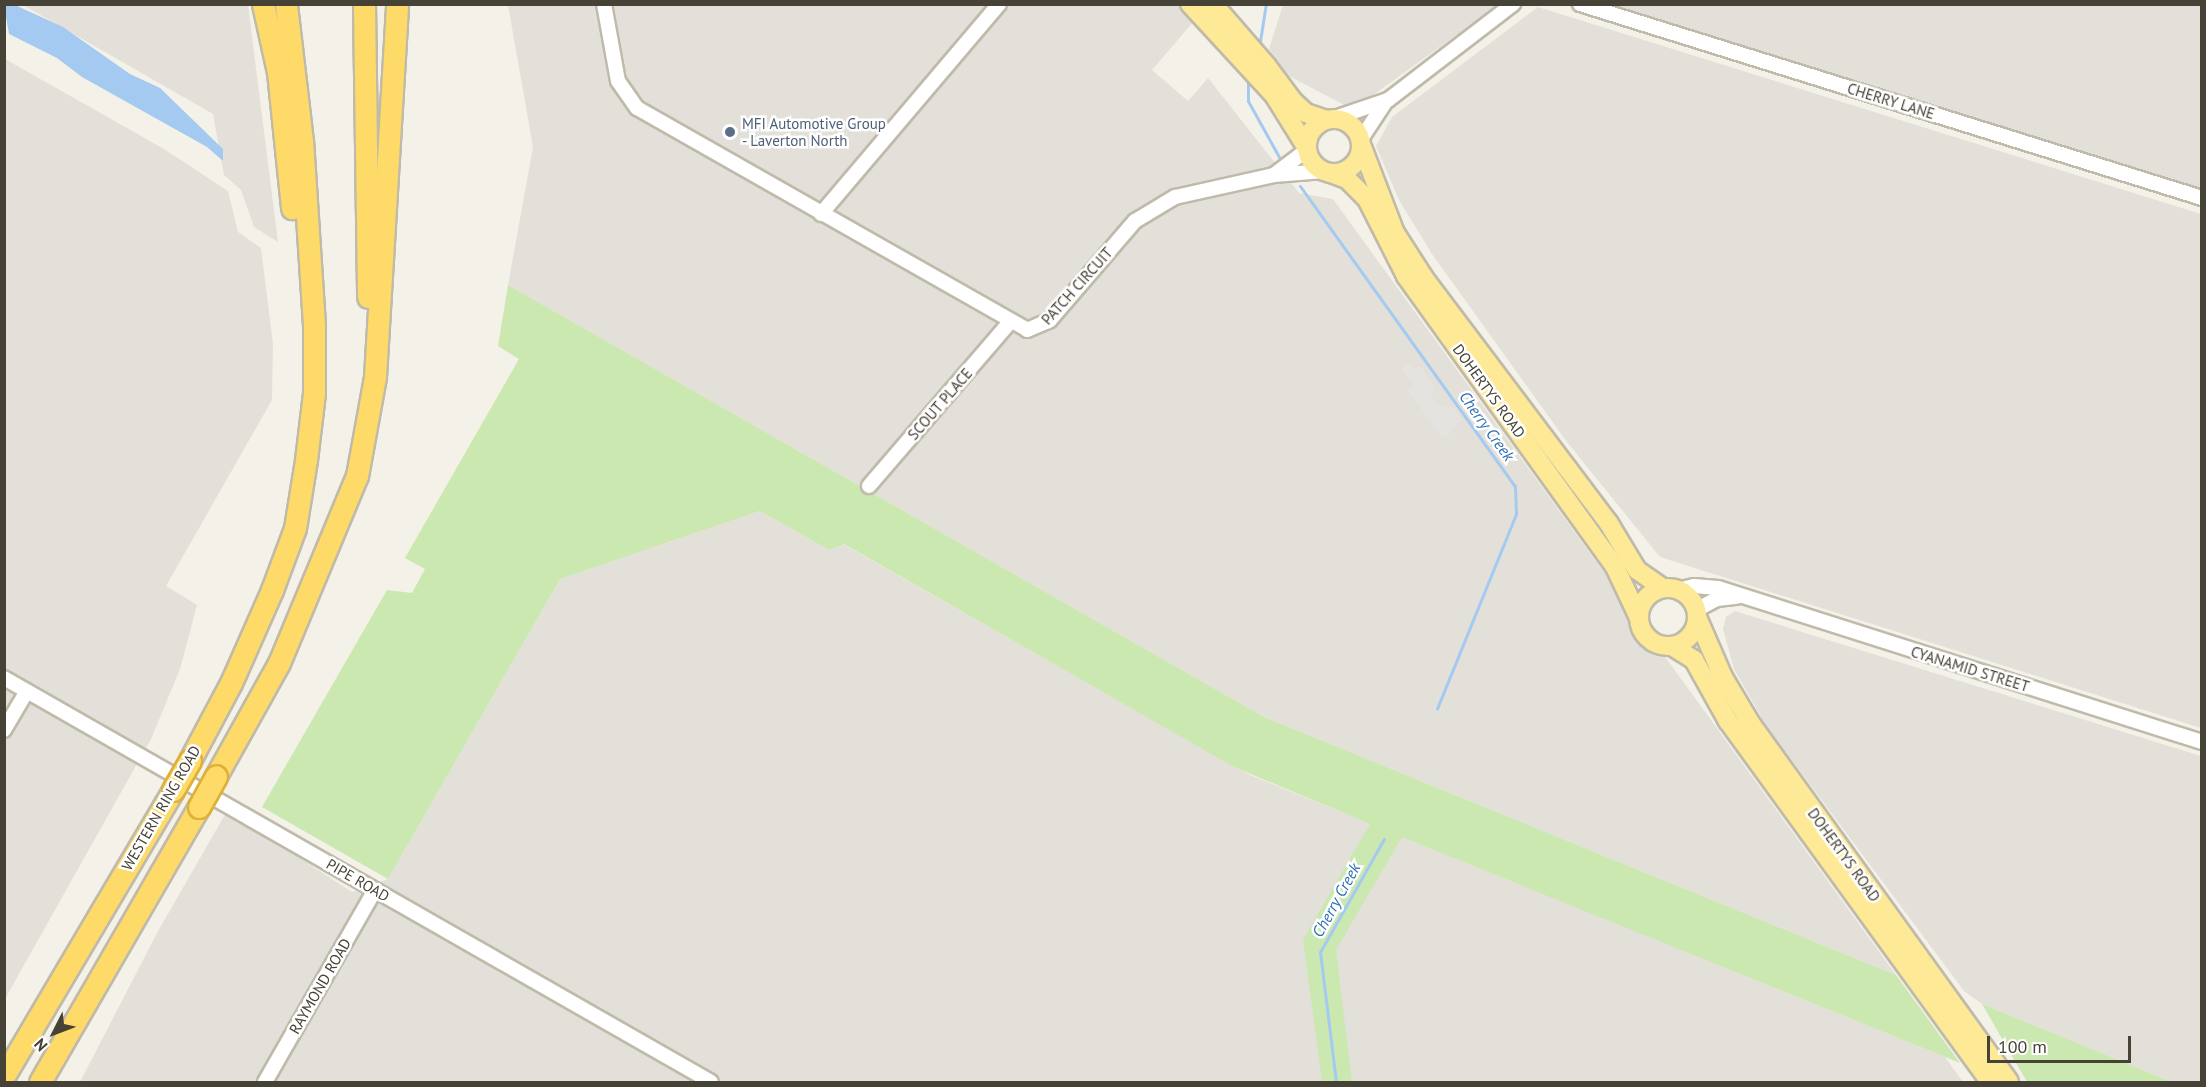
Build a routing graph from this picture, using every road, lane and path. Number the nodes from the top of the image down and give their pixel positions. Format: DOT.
graph roads {
  1 [pos="263,4"];
  2 [pos="286,4"];
  3 [pos="364,4"];
  4 [pos="397,4"];
  5 [pos="604,4"];
  6 [pos="999,4"];
  7 [pos="1190,4"];
  8 [pos="1213,4"];
  9 [pos="1513,4"];
  10 [pos="1580,4"];
  11 [pos="1388,100"];
  12 [pos="1331,119"];
  13 [pos="1361,143"];
  14 [pos="1307,149"];
  15 [pos="1327,172"];
  16 [pos="1274,175"];
  17 [pos="2202,198"];
  18 [pos="821,214"];
  19 [pos="1010,322"];
  20 [pos="869,486"];
  21 [pos="295,528"];
  22 [pos="331,540"];
  23 [pos="1671,589"];
  24 [pos="1739,597"];
  25 [pos="1697,614"];
  26 [pos="1639,618"];
  27 [pos="1672,646"];
  28 [pos="4,678"];
  29 [pos="27,691"];
  30 [pos="4,730"];
  31 [pos="2202,742"];
  32 [pos="375,890"];
  33 [pos="69,1034"];
  34 [pos="4,1073"];
  35 [pos="40,1083"];
  36 [pos="47,1083"];
  37 [pos="265,1083"];
  38 [pos="711,1083"];
  39 [pos="1990,1083"];
  40 [pos="2009,1083"];
  1 -- 21 [label="highway"];
  2 -- 21 [label="highway"];
  3 -- 22 [label="highway"];
  4 -- 22 [label="highway"];
  5 -- 18 [label="street, PATCH CIRCUIT"];
  6 -- 18 [label="street"];
  7 -- 14 [label="main road"];
  8 -- 12 [label="main road"];
  9 -- 11 [label="street"];
  10 -- 17 [label="street, CHERRY LANE"];
  11 -- 12 [label="street"];
  11 -- 13 [label="street"];
  12 -- 13 [label="main road"];
  12 -- 14 [label="main road"];
  13 -- 15 [label="main road"];
  13 -- 23 [label="main road, DOHERTYS ROAD"];
  14 -- 15 [label="main road"];
  14 -- 16 [label="street, PATCH CIRCUIT"];
  15 -- 16 [label="street, PATCH CIRCUIT"];
  15 -- 26 [label="main road, DOHERTYS ROAD"];
  16 -- 19 [label="street, PATCH CIRCUIT"];
  18 -- 19 [label="street, PATCH CIRCUIT"];
  19 -- 20 [label="street, SCOUT PLACE"];
  21 -- 34 [label="highway, WESTERN RING ROAD, bridge"];
  22 -- 33 [label="highway, bridge"];
  23 -- 24 [label="street, CYANAMID STREET"];
  23 -- 25 [label="main road"];
  23 -- 26 [label="main road"];
  24 -- 25 [label="street"];
  24 -- 31 [label="street, CYANAMID STREET"];
  25 -- 27 [label="main road"];
  25 -- 40 [label="main road, DOHERTYS ROAD"];
  26 -- 27 [label="main road"];
  27 -- 39 [label="main road, DOHERTYS ROAD"];
  28 -- 29 [label="street, PIPE ROAD"];
  29 -- 30 [label="street"];
  29 -- 32 [label="street, PIPE ROAD"];
  32 -- 37 [label="street, RAYMOND ROAD"];
  32 -- 38 [label="street, PIPE ROAD"];
  33 -- 35 [label="highway"];
  33 -- 36 [label="highway"];
}
